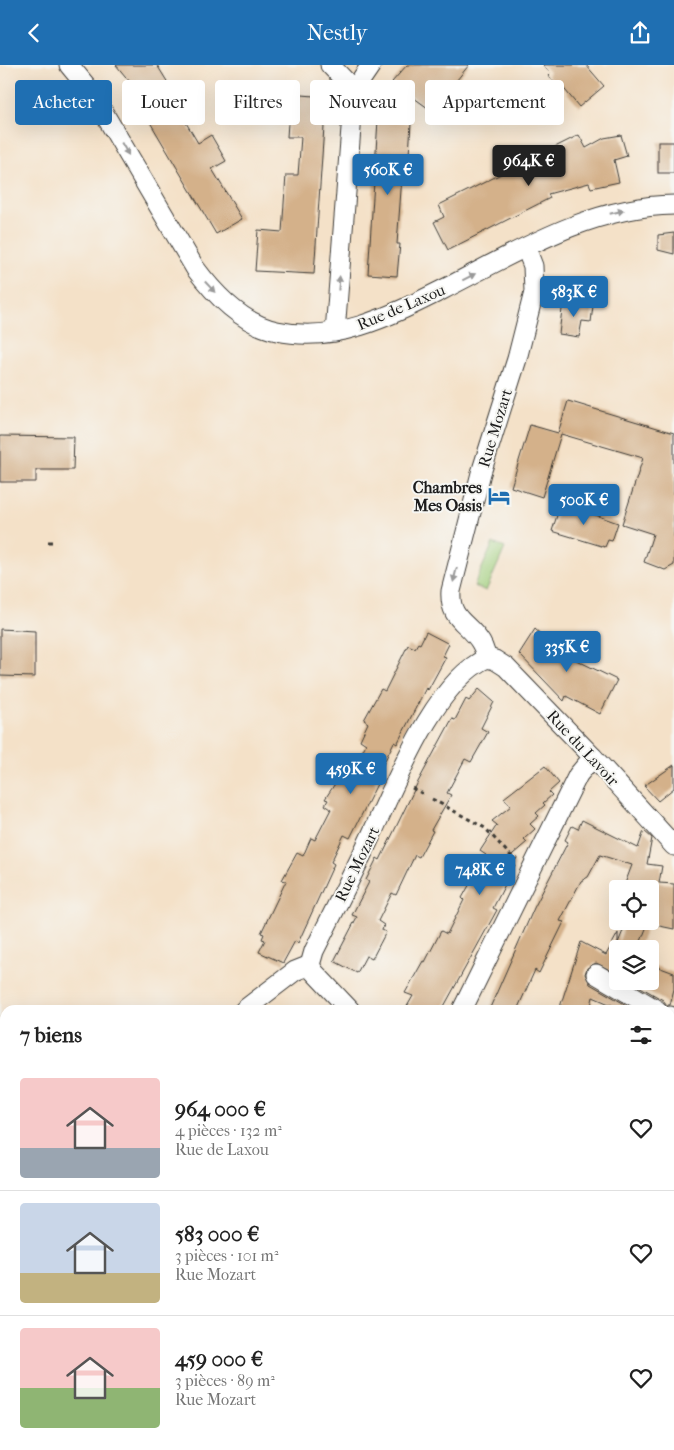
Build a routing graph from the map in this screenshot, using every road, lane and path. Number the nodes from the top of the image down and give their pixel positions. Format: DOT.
graph roads {
  1 [pos="69,65"];
  2 [pos="330,65"];
  3 [pos="371,65"];
  4 [pos="344,80"];
  5 [pos="361,80"];
  6 [pos="351,125"];
  7 [pos="674,205"];
  8 [pos="526,248"];
  9 [pos="335,332"];
  10 [pos="48,542"];
  11 [pos="55,542"];
  12 [pos="487,658"];
  13 [pos="593,757"];
  14 [pos="414,789"];
  15 [pos="425,795"];
  16 [pos="432,799"];
  17 [pos="674,847"];
  18 [pos="510,855"];
  19 [pos="310,965"];
  20 [pos="596,974"];
  21 [pos="251,1005"];
  22 [pos="345,1005"];
  23 [pos="464,1005"];
  24 [pos="649,1005"];
  1 -- 9 [label="street, Rue de Laxou, one-way"];
  2 -- 4 [label="street"];
  3 -- 5 [label="street"];
  9 -- 6 [label="street, one-way"];
  8 -- 7 [label="street, Rue de Laxou, one-way"];
  9 -- 8 [label="street, Rue de Laxou, one-way"];
  8 -- 12 [label="street, Rue Mozart, one-way"];
  10 -- 11 [label="path"];
  12 -- 13 [label="street, Rue du Lavoir"];
  12 -- 19 [label="street, Rue Mozart"];
  13 -- 17 [label="street, Rue du Lavoir"];
  13 -- 23 [label="street"];
  14 -- 15 [label="path"];
  16 -- 18 [label="path"];
  19 -- 21 [label="street"];
  19 -- 22 [label="street"];
  20 -- 24 [label="street"];
}
